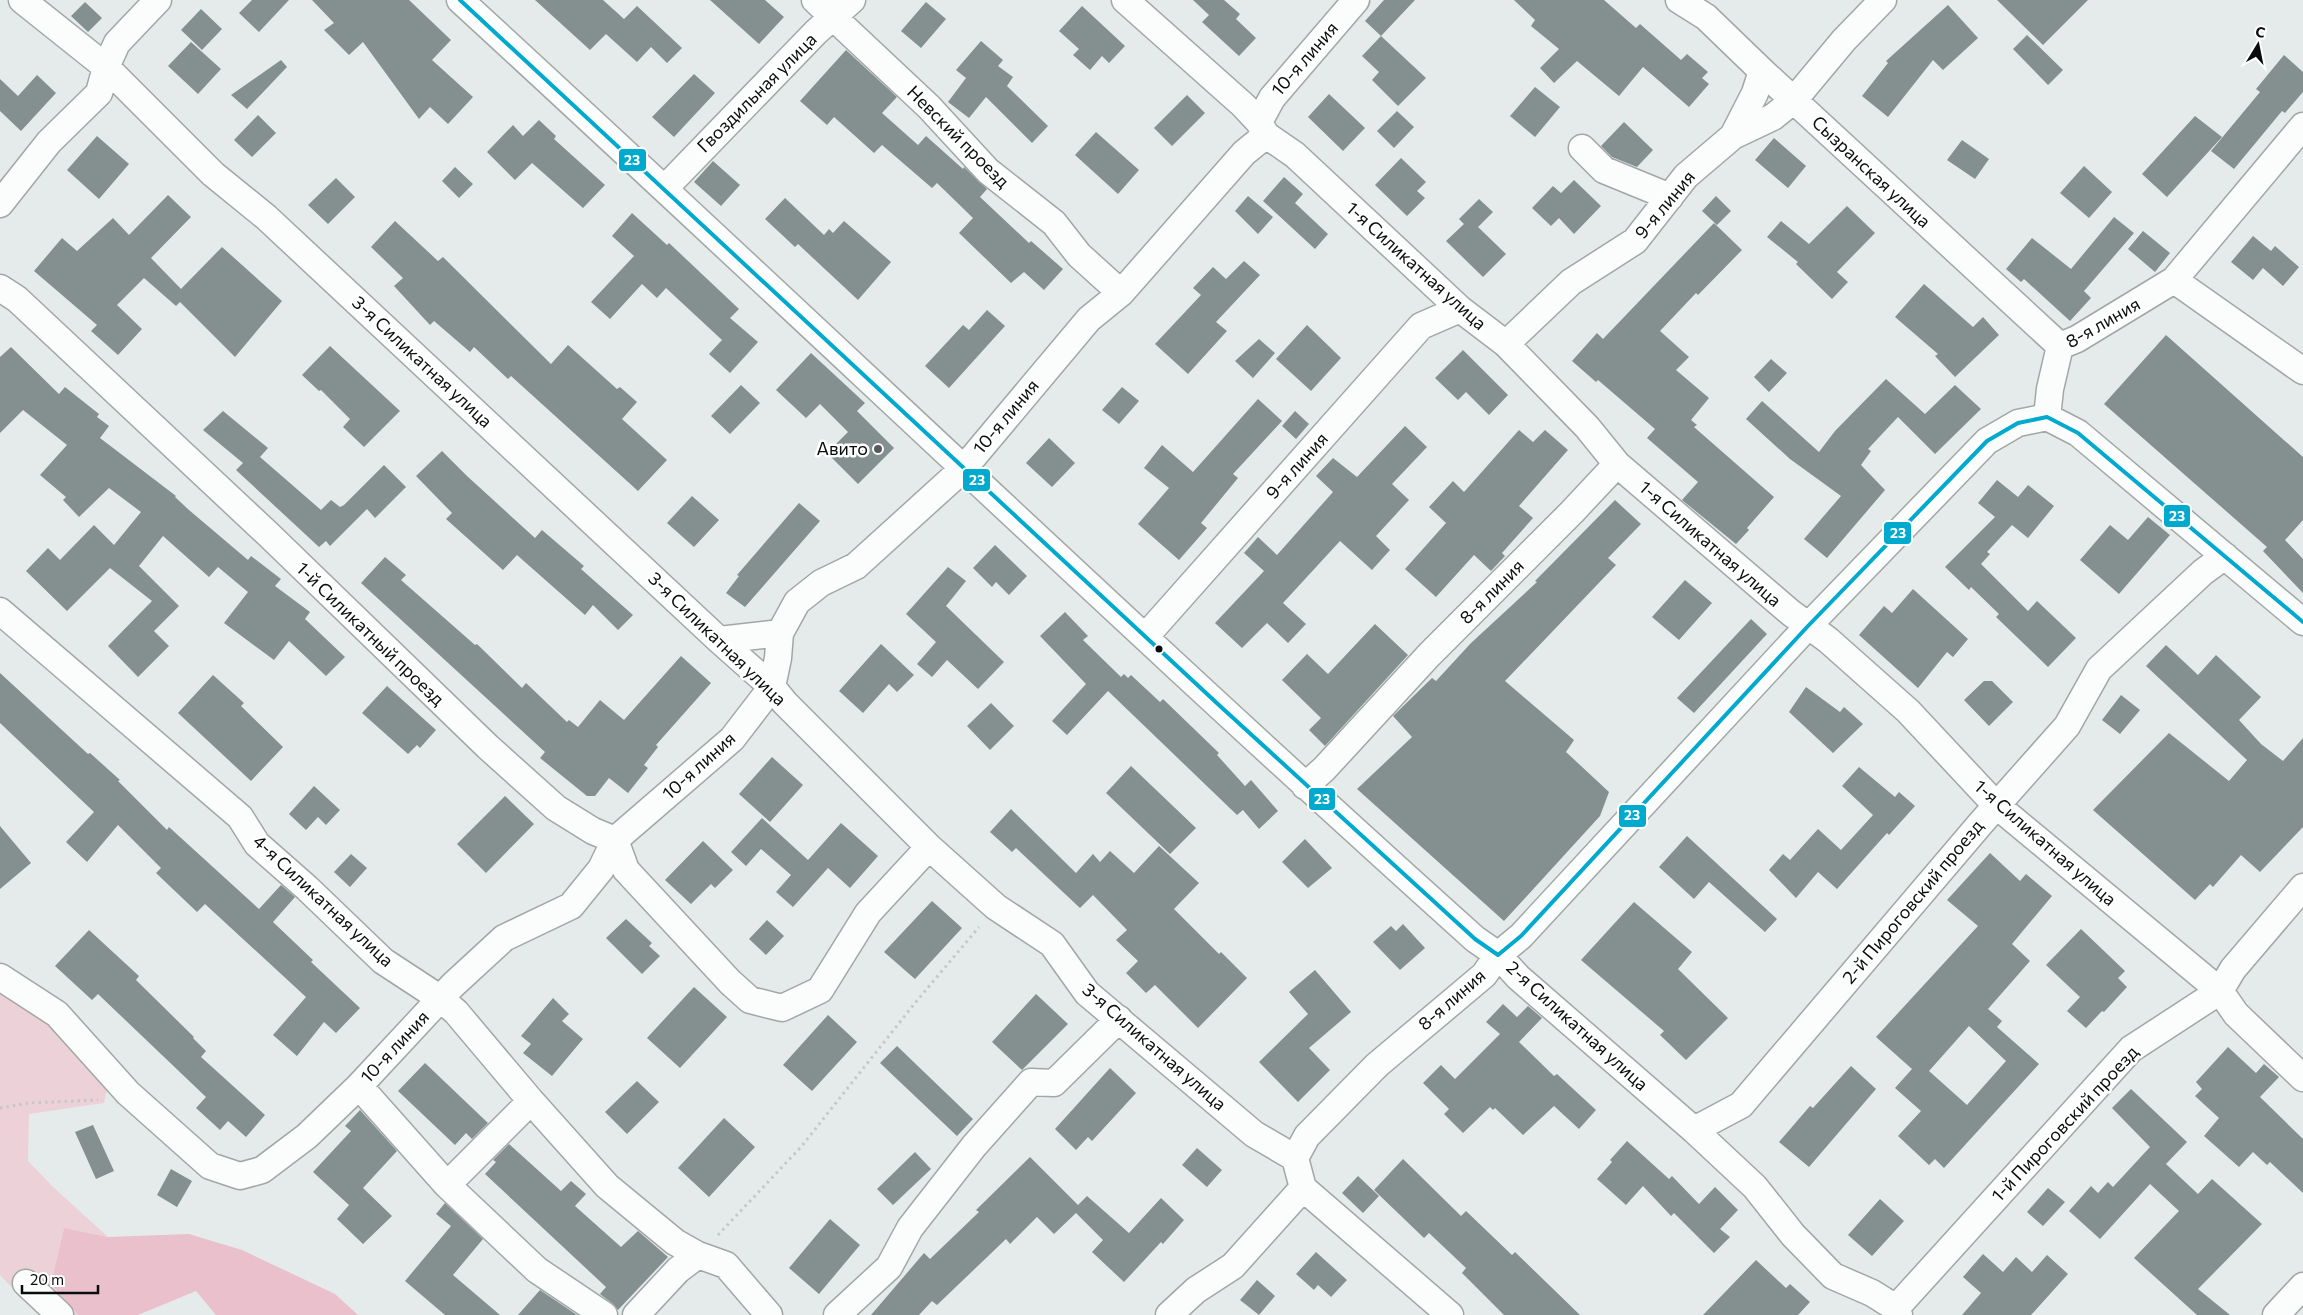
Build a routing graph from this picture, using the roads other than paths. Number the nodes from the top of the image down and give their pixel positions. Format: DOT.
graph roads {
  1 [pos="22,0"];
  2 [pos="158,0"];
  3 [pos="460,0"];
  4 [pos="1125,0"];
  5 [pos="1356,0"];
  6 [pos="1679,0"];
  7 [pos="1883,0"];
  8 [pos="834,6"];
  9 [pos="106,67"];
  10 [pos="1762,71"];
  11 [pos="1794,100"];
  12 [pos="2303,126"];
  13 [pos="1263,128"];
  14 [pos="1733,136"];
  15 [pos="1582,148"];
  16 [pos="665,188"];
  17 [pos="1670,197"];
  18 [pos="0,204"];
  19 [pos="2174,280"];
  20 [pos="0,288"];
  21 [pos="1121,293"];
  22 [pos="1460,309"];
  23 [pos="1506,344"];
  24 [pos="2060,346"];
  25 [pos="2303,371"];
  26 [pos="2046,417"];
  27 [pos="1617,464"];
  28 [pos="964,468"];
  29 [pos="2225,556"];
  30 [pos="0,611"];
  31 [pos="2303,622"];
  32 [pos="1808,626"];
  33 [pos="780,633"];
  34 [pos="1145,636"];
  35 [pos="719,640"];
  36 [pos="772,686"];
  37 [pos="1305,786"];
  38 [pos="1996,805"];
  39 [pos="616,840"];
  40 [pos="928,847"];
  41 [pos="2303,887"];
  42 [pos="1498,955"];
  43 [pos="0,977"];
  44 [pos="2220,991"];
  45 [pos="442,999"];
  46 [pos="1119,1019"];
  47 [pos="2303,1078"];
  48 [pos="359,1086"];
  49 [pos="531,1101"];
  50 [pos="1694,1130"];
  51 [pos="1294,1158"];
  52 [pos="447,1185"];
  53 [pos="1303,1188"];
  54 [pos="698,1255"];
  55 [pos="26,1283"];
  56 [pos="2303,1286"];
  57 [pos="1898,1311"];
  58 [pos="60,1315"];
  59 [pos="604,1315"];
  60 [pos="636,1315"];
  61 [pos="769,1315"];
  62 [pos="837,1315"];
  63 [pos="1169,1315"];
  64 [pos="1450,1315"];
  65 [pos="2276,1315"];
  1 -- 9 [label="street, 3-я Силикатная улица"];
  2 -- 9 [label="street"];
  3 -- 16 [label="street, 2-я Силикатная улица"];
  4 -- 13 [label="street, 1-я Силикатная улица"];
  5 -- 13 [label="street, 10-я линия"];
  6 -- 10 [label="street, Сызранская улица"];
  7 -- 11 [label="street, 9-я линия"];
  8 -- 16 [label="street, Гвоздильная улица"];
  8 -- 21 [label="street, Невский проезд"];
  9 -- 18 [label="street"];
  9 -- 35 [label="street, 3-я Силикатная улица"];
  10 -- 11 [label="street, Сызранская улица"];
  10 -- 14 [label="street"];
  11 -- 14 [label="street, 9-я линия"];
  11 -- 24 [label="street, Сызранская улица"];
  12 -- 19 [label="street, 8-я линия"];
  13 -- 21 [label="street, 10-я линия"];
  13 -- 22 [label="street, 1-я Силикатная улица"];
  14 -- 17 [label="street, 9-я линия"];
  15 -- 17 [label="street"];
  16 -- 28 [label="street, 2-я Силикатная улица"];
  17 -- 23 [label="street, 9-я линия"];
  19 -- 24 [label="street, 8-я линия"];
  19 -- 25 [label="street"];
  20 -- 39 [label="street, 1-й Силикатный проезд"];
  21 -- 28 [label="street, 10-я линия"];
  22 -- 23 [label="street, 1-я Силикатная улица"];
  22 -- 34 [label="street, 9-я линия"];
  23 -- 27 [label="street, 1-я Силикатная улица"];
  24 -- 26 [label="street, 8-я линия"];
  26 -- 29 [label="street"];
  26 -- 32 [label="street, 8-я линия"];
  27 -- 32 [label="street, 1-я Силикатная улица"];
  27 -- 37 [label="street, 8-я линия"];
  28 -- 33 [label="street, 10-я линия"];
  28 -- 34 [label="street, 2-я Силикатная улица"];
  29 -- 31 [label="street"];
  29 -- 38 [label="street, 2-й Пироговский проезд"];
  30 -- 45 [label="street, 4-я Силикатная улица"];
  32 -- 38 [label="street, 1-я Силикатная улица"];
  32 -- 42 [label="street, 8-я линия"];
  33 -- 35 [label="street"];
  33 -- 36 [label="street, 10-я линия"];
  34 -- 37 [label="street, 2-я Силикатная улица"];
  35 -- 36 [label="street, 3-я Силикатная улица"];
  36 -- 39 [label="street, 10-я линия"];
  36 -- 40 [label="street, 3-я Силикатная улица"];
  37 -- 42 [label="street, 2-я Силикатная улица"];
  38 -- 44 [label="street, 1-я Силикатная улица"];
  38 -- 50 [label="street, 2-й Пироговский проезд"];
  39 -- 40 [label="street"];
  39 -- 45 [label="street, 10-я линия"];
  40 -- 46 [label="street, 3-я Силикатная улица"];
  41 -- 44 [label="street, 1-й Пироговский проезд"];
  42 -- 50 [label="street, 2-я Силикатная улица"];
  42 -- 51 [label="street, 8-я линия"];
  43 -- 48 [label="street, 10-я линия"];
  44 -- 47 [label="street, 1-я Силикатная улица"];
  44 -- 57 [label="street, 1-й Пироговский проезд"];
  45 -- 48 [label="street, 10-я линия"];
  45 -- 49 [label="street, 4-я Силикатная улица"];
  46 -- 51 [label="street, 3-я Силикатная улица"];
  46 -- 62 [label="street"];
  48 -- 52 [label="street"];
  49 -- 52 [label="street"];
  49 -- 54 [label="street, 4-я Силикатная улица"];
  50 -- 57 [label="street, 2-я Силикатная улица"];
  51 -- 53 [label="street"];
  52 -- 59 [label="street"];
  53 -- 63 [label="street"];
  53 -- 64 [label="street"];
  54 -- 60 [label="street"];
  54 -- 61 [label="street, 4-я Силикатная улица"];
  55 -- 58 [label="street"];
  56 -- 65 [label="street"];
}
